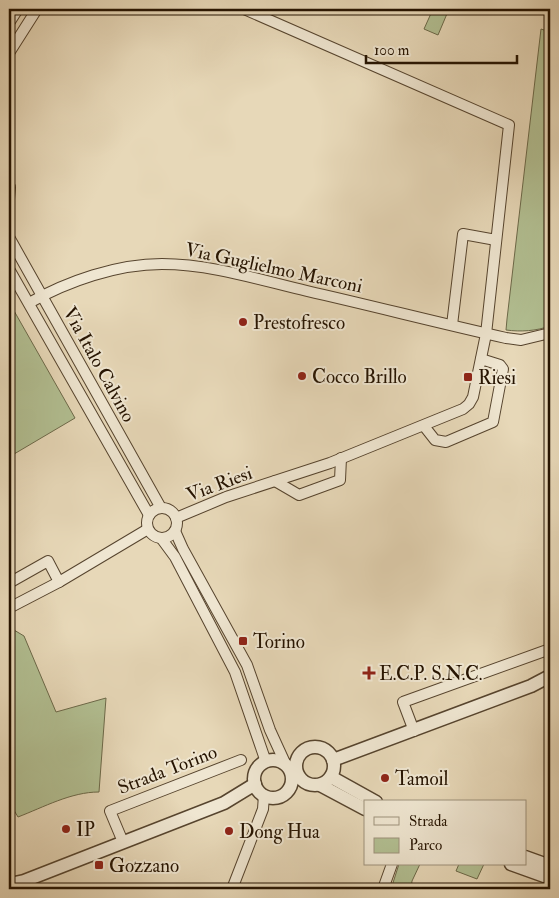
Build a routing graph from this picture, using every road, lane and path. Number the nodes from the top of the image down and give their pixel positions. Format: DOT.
graph roads {
  1 [pos="18,9"];
  2 [pos="37,9"];
  3 [pos="244,9"];
  4 [pos="9,23"];
  5 [pos="9,52"];
  6 [pos="10,187"];
  7 [pos="9,199"];
  8 [pos="9,237"];
  9 [pos="496,240"];
  10 [pos="9,269"];
  11 [pos="42,296"];
  12 [pos="29,304"];
  13 [pos="452,325"];
  14 [pos="550,333"];
  15 [pos="486,334"];
  16 [pos="481,359"];
  17 [pos="424,426"];
  18 [pos="341,458"];
  19 [pos="275,481"];
  20 [pos="161,508"];
  21 [pos="149,515"];
  22 [pos="176,518"];
  23 [pos="148,529"];
  24 [pos="175,531"];
  25 [pos="161,538"];
  26 [pos="59,582"];
  27 [pos="9,583"];
  28 [pos="9,608"];
  29 [pos="550,649"];
  30 [pos="550,676"];
  31 [pos="531,686"];
  32 [pos="550,686"];
  33 [pos="414,730"];
  34 [pos="241,760"];
  35 [pos="333,760"];
  36 [pos="266,762"];
  37 [pos="291,764"];
  38 [pos="331,776"];
  39 [pos="296,781"];
  40 [pos="255,784"];
  41 [pos="320,784"];
  42 [pos="264,796"];
  43 [pos="373,800"];
  44 [pos="364,808"];
  45 [pos="123,842"];
  46 [pos="526,857"];
  47 [pos="391,866"];
  48 [pos="517,866"];
  49 [pos="550,866"];
  50 [pos="550,878"];
  51 [pos="10,886"];
  52 [pos="232,889"];
  53 [pos="383,889"];
  1 -- 4 [label="street"];
  2 -- 5 [label="street"];
  3 -- 9 [label="street, Via Riesi"];
  6 -- 7 [label="street"];
  8 -- 11 [label="street, Via Italo Calvino"];
  9 -- 13 [label="street"];
  9 -- 15 [label="street, Via Riesi"];
  10 -- 12 [label="street, Via Italo Calvino"];
  11 -- 12 [label="street, Via Guglielmo Marconi"];
  11 -- 13 [label="street, Via Guglielmo Marconi"];
  11 -- 20 [label="street, Via Italo Calvino"];
  12 -- 21 [label="street, Via Italo Calvino"];
  13 -- 15 [label="street, Via Guglielmo Marconi"];
  14 -- 15 [label="street, Via Guglielmo Marconi"];
  15 -- 16 [label="street, Via Riesi"];
  16 -- 17 [label="street, Via Riesi"];
  16 -- 17 [label="street"];
  17 -- 18 [label="street, Via Riesi"];
  18 -- 19 [label="street, Via Riesi"];
  18 -- 19 [label="street, Via Riesi"];
  19 -- 22 [label="street, Via Riesi"];
  20 -- 21 [label="street"];
  20 -- 22 [label="street, Via Italo Calvino"];
  21 -- 23 [label="street"];
  22 -- 24 [label="street"];
  23 -- 25 [label="street"];
  23 -- 26 [label="street"];
  24 -- 25 [label="street"];
  24 -- 37 [label="street"];
  25 -- 36 [label="street"];
  26 -- 27 [label="street"];
  26 -- 28 [label="street"];
  29 -- 33 [label="street"];
  30 -- 31 [label="street"];
  31 -- 32 [label="street"];
  31 -- 33 [label="street"];
  33 -- 35 [label="street"];
  34 -- 45 [label="street, Strada Torino"];
  35 -- 37 [label="street"];
  35 -- 38 [label="street"];
  36 -- 37 [label="street"];
  36 -- 40 [label="street"];
  37 -- 39 [label="street"];
  38 -- 41 [label="street"];
  38 -- 43 [label="street"];
  39 -- 41 [label="street"];
  39 -- 42 [label="street"];
  40 -- 42 [label="street"];
  40 -- 45 [label="street"];
  41 -- 44 [label="street"];
  42 -- 52 [label="street"];
  45 -- 51 [label="street"];
  46 -- 49 [label="street"];
  47 -- 53 [label="street"];
  48 -- 50 [label="street"];
}
